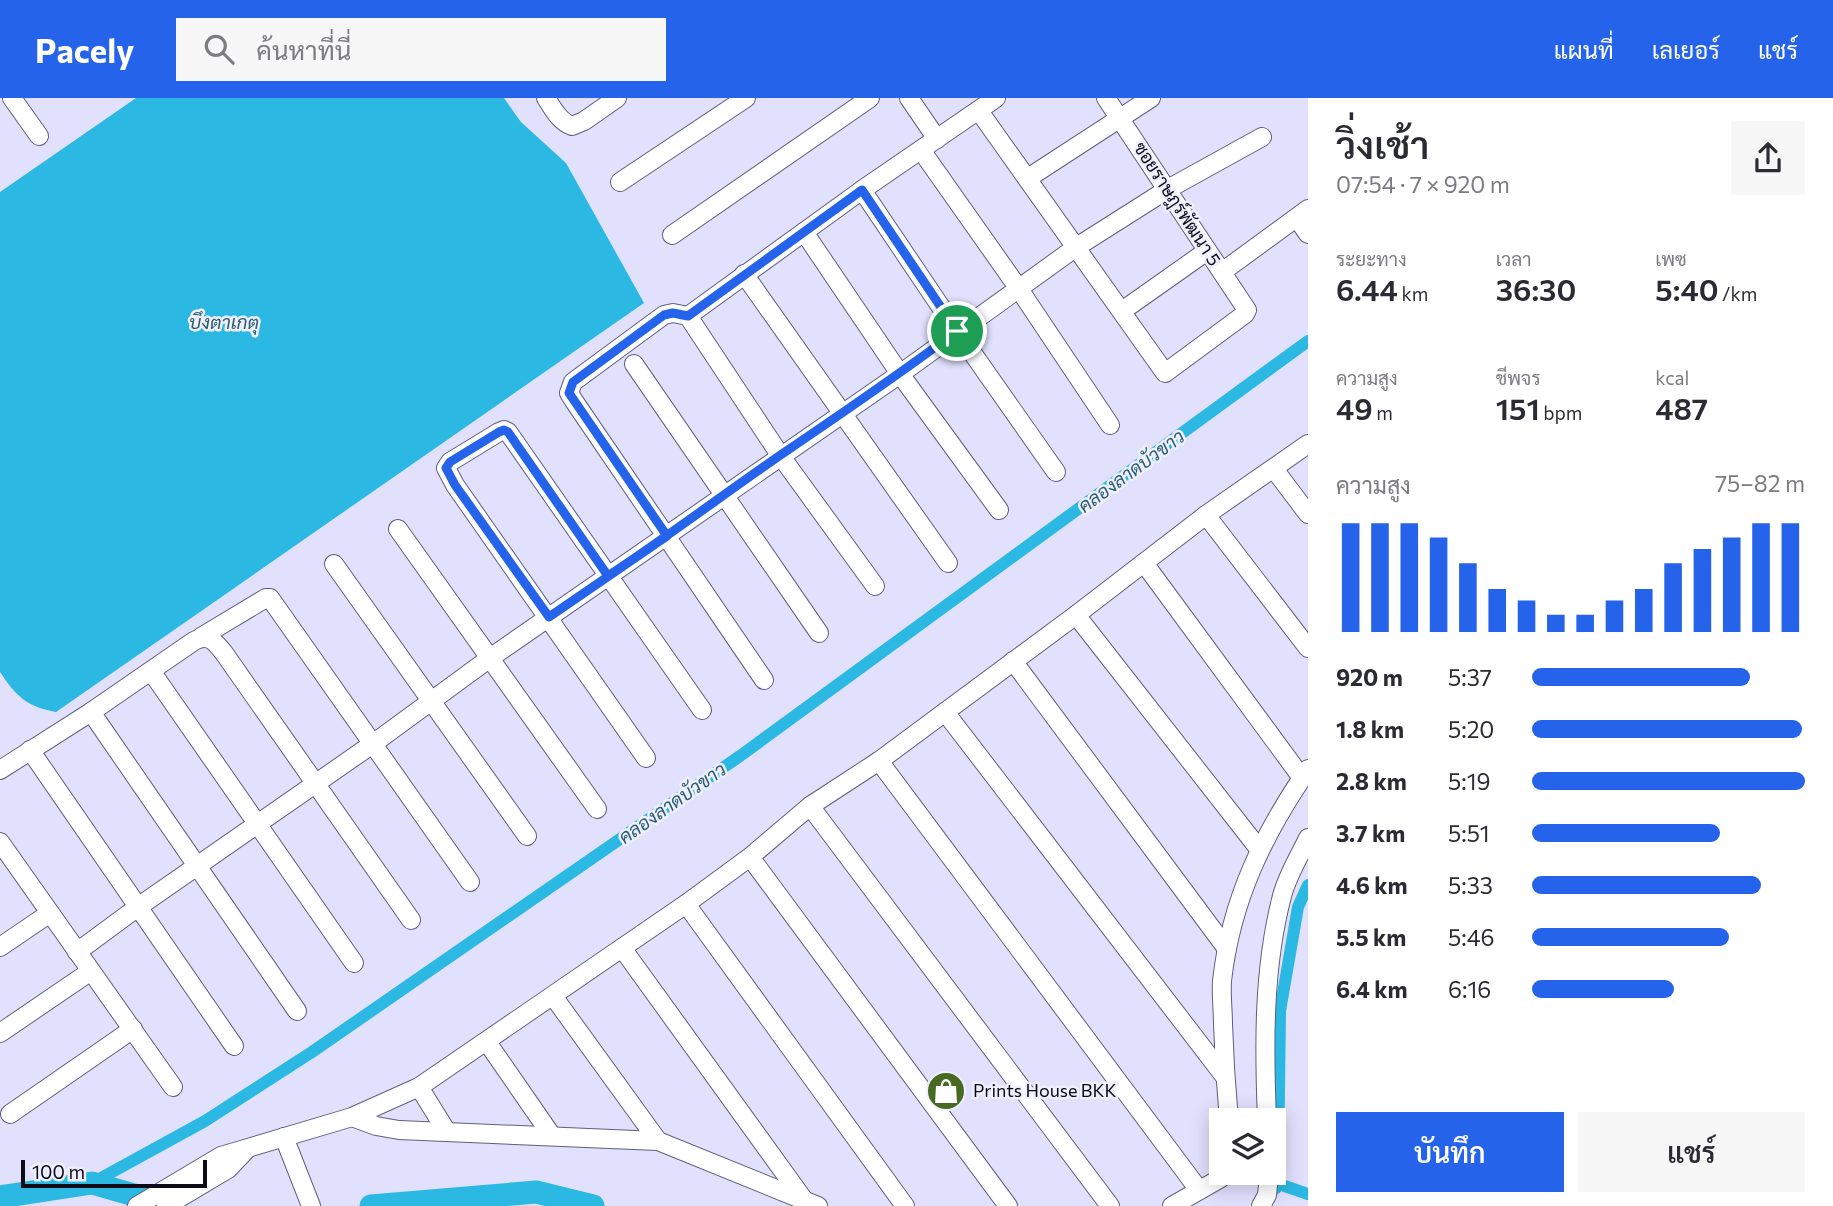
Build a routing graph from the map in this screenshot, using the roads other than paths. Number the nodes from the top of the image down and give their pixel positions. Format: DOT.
graph roads {
  1 [pos="12,98"];
  2 [pos="546,98"];
  3 [pos="617,98"];
  4 [pos="746,98"];
  5 [pos="870,98"];
  6 [pos="909,98"];
  7 [pos="996,98"];
  8 [pos="1106,98"];
  9 [pos="1151,98"];
  10 [pos="979,111"];
  11 [pos="1121,117"];
  12 [pos="39,136"];
  13 [pos="1262,137"];
  14 [pos="937,139"];
  15 [pos="921,150"];
  16 [pos="1028,178"];
  17 [pos="620,182"];
  18 [pos="1168,189"];
  19 [pos="862,190"];
  20 [pos="1302,214"];
  21 [pos="804,232"];
  22 [pos="1308,233"];
  23 [pos="672,235"];
  24 [pos="1074,248"];
  25 [pos="1207,251"];
  26 [pos="1222,272"];
  27 [pos="744,274"];
  28 [pos="1019,289"];
  29 [pos="1122,311"];
  30 [pos="688,316"];
  31 [pos="957,331"];
  32 [pos="634,364"];
  33 [pos="900,374"];
  34 [pos="843,414"];
  35 [pos="1110,425"];
  36 [pos="1308,444"];
  37 [pos="780,455"];
  38 [pos="1275,469"];
  39 [pos="1056,472"];
  40 [pos="726,495"];
  41 [pos="999,510"];
  42 [pos="1308,514"];
  43 [pos="1206,515"];
  44 [pos="398,529"];
  45 [pos="667,536"];
  46 [pos="948,563"];
  47 [pos="1144,563"];
  48 [pos="334,564"];
  49 [pos="608,576"];
  50 [pos="876,586"];
  51 [pos="1076,615"];
  52 [pos="549,617"];
  53 [pos="819,633"];
  54 [pos="201,637"];
  55 [pos="1308,648"];
  56 [pos="490,658"];
  57 [pos="1013,662"];
  58 [pos="150,671"];
  59 [pos="764,680"];
  60 [pos="432,701"];
  61 [pos="702,710"];
  62 [pos="91,712"];
  63 [pos="945,712"];
  64 [pos="374,743"];
  65 [pos="30,750"];
  66 [pos="646,758"];
  67 [pos="879,761"];
  68 [pos="0,770"];
  69 [pos="1305,773"];
  70 [pos="317,783"];
  71 [pos="810,806"];
  72 [pos="597,809"];
  73 [pos="258,824"];
  74 [pos="527,836"];
  75 [pos="1308,838"];
  76 [pos="1259,849"];
  77 [pos="3,851"];
  78 [pos="750,857"];
  79 [pos="198,866"];
  80 [pos="470,882"];
  81 [pos="687,904"];
  82 [pos="138,907"];
  83 [pos="50,913"];
  84 [pos="411,920"];
  85 [pos="0,947"];
  86 [pos="622,948"];
  87 [pos="1227,949"];
  88 [pos="77,952"];
  89 [pos="354,963"];
  90 [pos="91,971"];
  91 [pos="553,996"];
  92 [pos="297,1011"];
  93 [pos="132,1029"];
  94 [pos="0,1033"];
  95 [pos="487,1042"];
  96 [pos="234,1045"];
  97 [pos="1224,1077"];
  98 [pos="173,1087"];
  99 [pos="419,1087"];
  100 [pos="1228,1108"];
  101 [pos="1267,1108"];
  102 [pos="10,1114"];
  103 [pos="352,1116"];
  104 [pos="447,1132"];
  105 [pos="552,1136"];
  106 [pos="284,1137"];
  107 [pos="658,1141"];
  108 [pos="224,1162"];
  109 [pos="1209,1184"];
  110 [pos="1267,1185"];
  111 [pos="1199,1189"];
  112 [pos="811,1203"];
  113 [pos="137,1206"];
  114 [pos="166,1206"];
  115 [pos="311,1206"];
  116 [pos="905,1206"];
  117 [pos="1008,1206"];
  118 [pos="1110,1206"];
  119 [pos="1172,1206"];
  120 [pos="1261,1206"];
  1 -- 12 [label="street"];
  2 -- 3 [label="street"];
  4 -- 17 [label="street"];
  5 -- 23 [label="street"];
  6 -- 14 [label="street"];
  7 -- 10 [label="street"];
  8 -- 11 [label="street, ซอยราษฎร์พัฒนา 5"];
  9 -- 11 [label="street"];
  10 -- 14 [label="street"];
  10 -- 16 [label="street"];
  11 -- 16 [label="street"];
  11 -- 18 [label="street, ซอยราษฎร์พัฒนา 5"];
  13 -- 18 [label="street"];
  14 -- 15 [label="street"];
  15 -- 19 [label="street"];
  15 -- 28 [label="street"];
  16 -- 24 [label="street"];
  18 -- 24 [label="street"];
  18 -- 25 [label="street, ซอยราษฎร์พัฒนา 5"];
  19 -- 21 [label="street"];
  19 -- 31 [label="street"];
  20 -- 22 [label="street"];
  20 -- 26 [label="street"];
  21 -- 27 [label="street"];
  21 -- 33 [label="street"];
  24 -- 28 [label="street"];
  24 -- 29 [label="street"];
  25 -- 26 [label="street, ซอยราษฎร์พัฒนา 5"];
  25 -- 29 [label="street"];
  26 -- 29 [label="street, ซอยราษฎร์พัฒนา 5"];
  27 -- 30 [label="street"];
  27 -- 34 [label="street"];
  28 -- 31 [label="street"];
  28 -- 35 [label="street"];
  30 -- 37 [label="street"];
  30 -- 45 [label="street"];
  31 -- 33 [label="street"];
  31 -- 39 [label="street"];
  32 -- 40 [label="street"];
  33 -- 34 [label="street"];
  33 -- 41 [label="street"];
  34 -- 37 [label="street"];
  34 -- 46 [label="street"];
  36 -- 38 [label="street"];
  37 -- 40 [label="street"];
  37 -- 50 [label="street"];
  38 -- 42 [label="street"];
  38 -- 43 [label="street"];
  40 -- 45 [label="street"];
  40 -- 53 [label="street"];
  43 -- 47 [label="street"];
  43 -- 55 [label="street"];
  44 -- 56 [label="street"];
  45 -- 49 [label="street"];
  45 -- 59 [label="street"];
  47 -- 51 [label="street"];
  47 -- 69 [label="street"];
  48 -- 60 [label="street"];
  49 -- 52 [label="street"];
  49 -- 52 [label="street"];
  49 -- 61 [label="street"];
  51 -- 57 [label="street"];
  51 -- 76 [label="street"];
  52 -- 56 [label="street"];
  52 -- 66 [label="street"];
  54 -- 58 [label="street"];
  54 -- 64 [label="street"];
  54 -- 70 [label="street"];
  56 -- 60 [label="street"];
  56 -- 72 [label="street"];
  57 -- 63 [label="street"];
  57 -- 87 [label="street"];
  58 -- 62 [label="street"];
  58 -- 73 [label="street"];
  60 -- 64 [label="street"];
  60 -- 74 [label="street"];
  62 -- 65 [label="street"];
  62 -- 79 [label="street"];
  63 -- 67 [label="street"];
  63 -- 97 [label="street"];
  64 -- 70 [label="street"];
  64 -- 80 [label="street"];
  65 -- 68 [label="street"];
  65 -- 82 [label="street"];
  67 -- 71 [label="street"];
  67 -- 111 [label="street"];
  69 -- 76 [label="street"];
  70 -- 73 [label="street"];
  70 -- 84 [label="street"];
  71 -- 78 [label="street"];
  71 -- 118 [label="street"];
  73 -- 79 [label="street"];
  73 -- 89 [label="street"];
  75 -- 101 [label="street"];
  76 -- 87 [label="street"];
  77 -- 83 [label="street"];
  78 -- 81 [label="street"];
  78 -- 117 [label="street"];
  79 -- 82 [label="street"];
  79 -- 92 [label="street"];
  81 -- 86 [label="street"];
  81 -- 116 [label="street"];
  82 -- 88 [label="street"];
  82 -- 96 [label="street"];
  83 -- 85 [label="street"];
  83 -- 88 [label="street"];
  86 -- 91 [label="street"];
  86 -- 112 [label="street"];
  87 -- 97 [label="street"];
  88 -- 90 [label="street"];
  90 -- 93 [label="street"];
  90 -- 94 [label="street"];
  91 -- 95 [label="street"];
  91 -- 107 [label="street"];
  93 -- 98 [label="street"];
  93 -- 102 [label="street"];
  95 -- 99 [label="street"];
  95 -- 105 [label="street"];
  97 -- 100 [label="street"];
  99 -- 103 [label="street"];
  99 -- 104 [label="street"];
  103 -- 104 [label="street"];
  103 -- 106 [label="street"];
  104 -- 105 [label="street"];
  105 -- 107 [label="street"];
  106 -- 108 [label="street"];
  106 -- 115 [label="street"];
  107 -- 112 [label="street"];
  108 -- 113 [label="street"];
  108 -- 114 [label="street"];
  109 -- 111 [label="street"];
  110 -- 120 [label="street"];
  111 -- 119 [label="street"];
}
